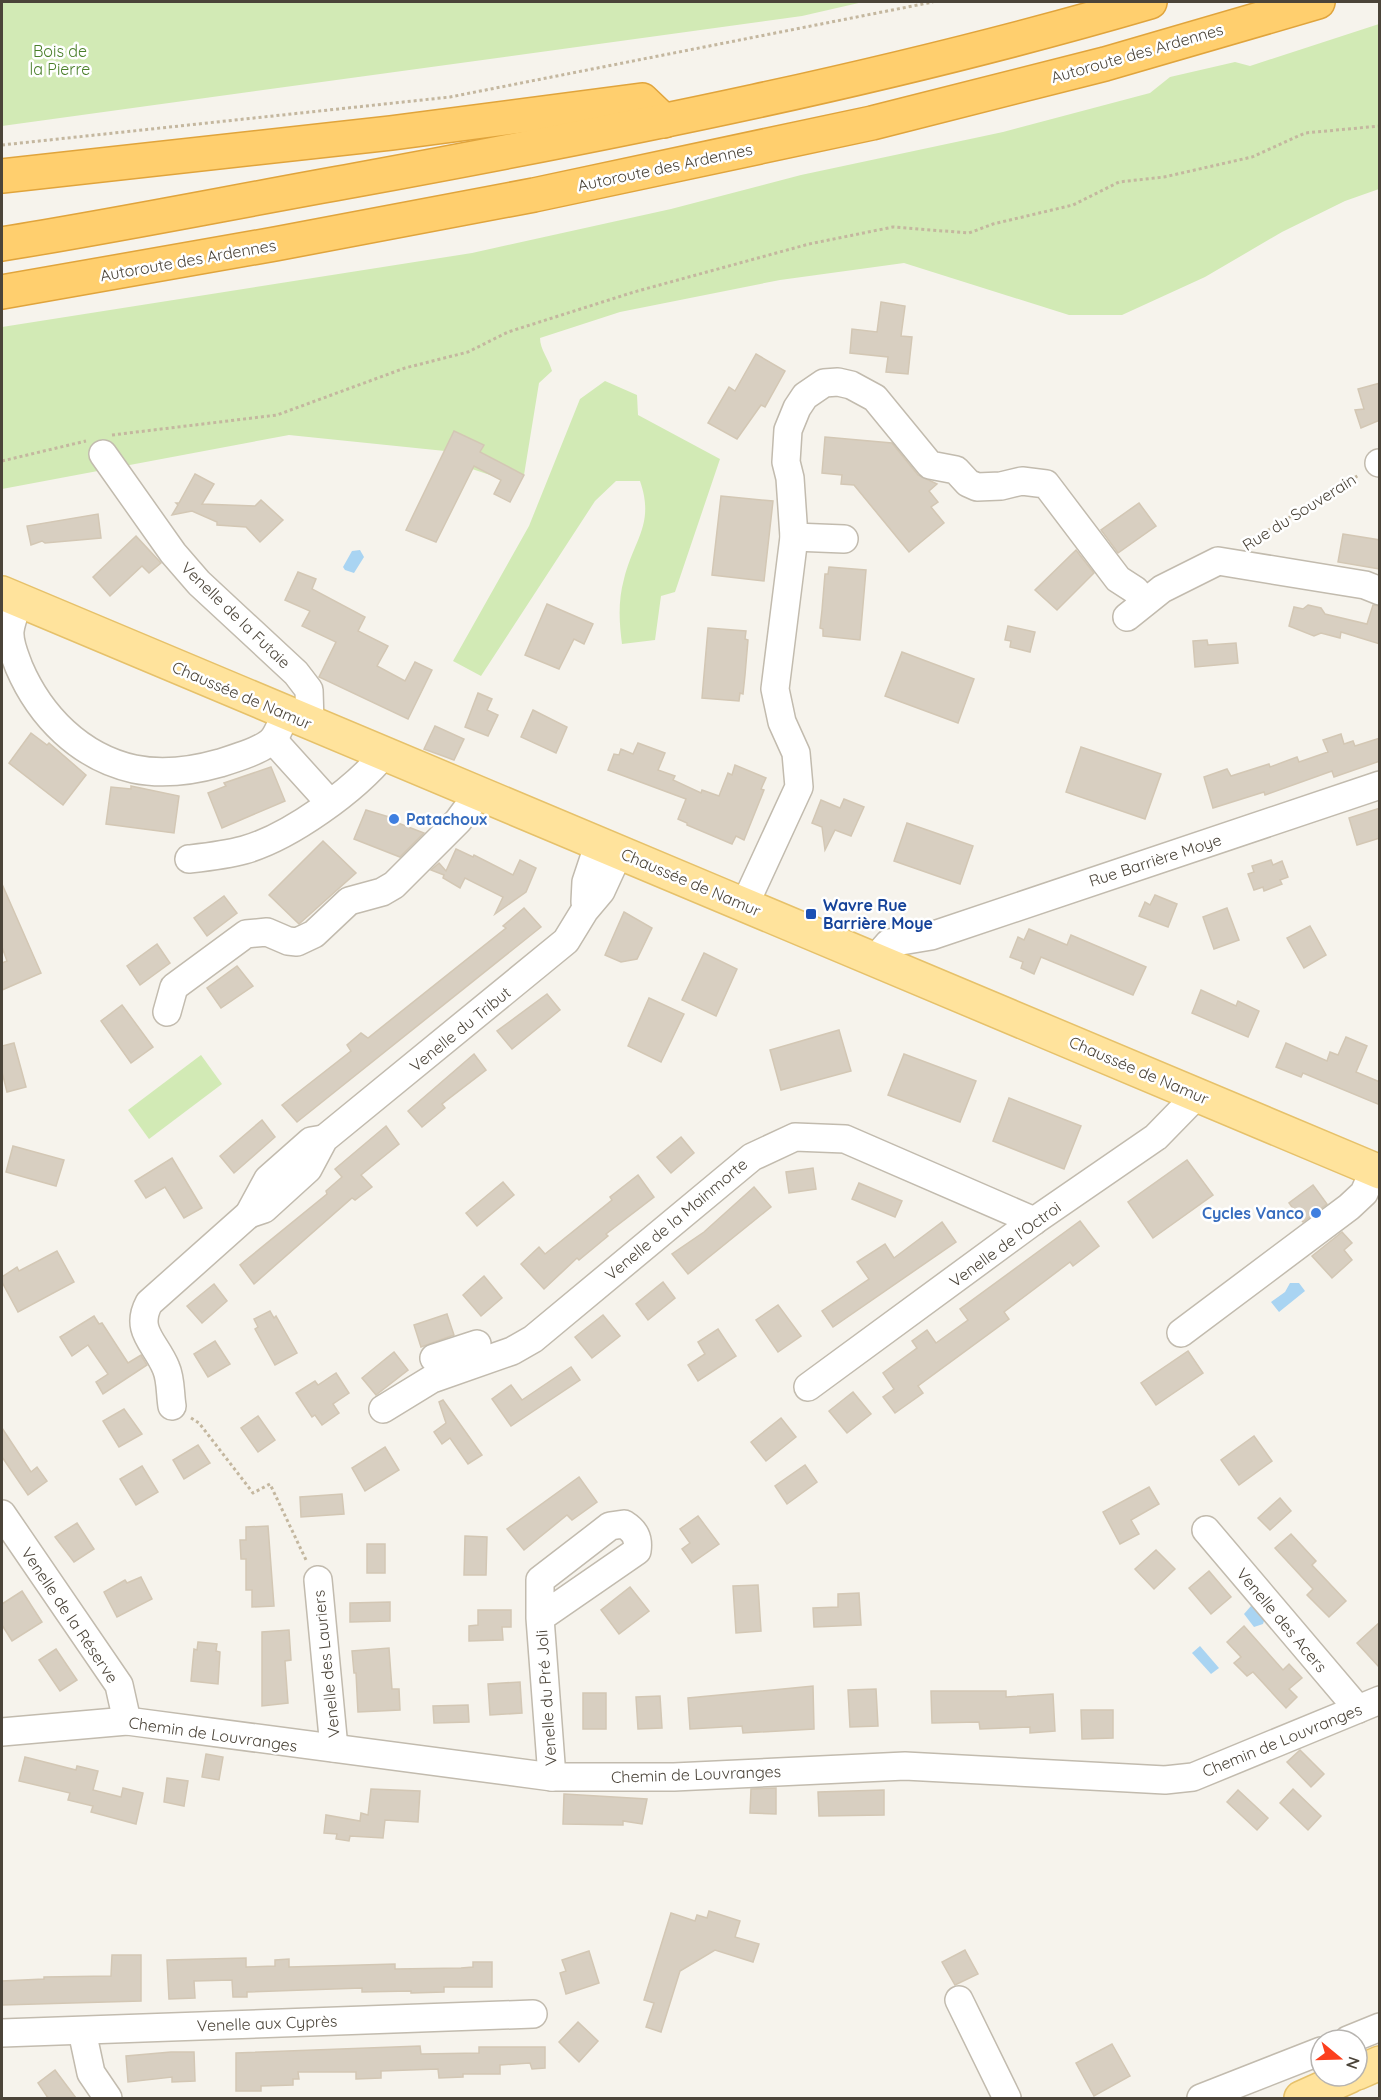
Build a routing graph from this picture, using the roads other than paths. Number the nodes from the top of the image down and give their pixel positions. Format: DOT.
graph roads {
  1 [pos="1150,2"];
  2 [pos="1318,2"];
  3 [pos="664,121"];
  4 [pos="2,176"];
  5 [pos="2,244"];
  6 [pos="2,292"];
  7 [pos="100,443"];
  8 [pos="794,537"];
  9 [pos="844,539"];
  10 [pos="1380,591"];
  11 [pos="10,597"];
  12 [pos="289,726"];
  13 [pos="385,753"];
  14 [pos="1380,785"];
  15 [pos="478,794"];
  16 [pos="329,802"];
  17 [pos="609,847"];
  18 [pos="189,859"];
  19 [pos="745,904"];
  20 [pos="931,936"];
  21 [pos="874,960"];
  22 [pos="908,974"];
  23 [pos="167,1012"];
  24 [pos="1197,1095"];
  25 [pos="1377,1171"];
  26 [pos="1034,1221"];
  27 [pos="1181,1333"];
  28 [pos="534,1339"];
  29 [pos="434,1358"];
  30 [pos="808,1387"];
  31 [pos="172,1406"];
  32 [pos="383,1409"];
  33 [pos="2,1514"];
  34 [pos="1206,1530"];
  35 [pos="587,1544"];
  36 [pos="318,1580"];
  37 [pos="590,1585"];
  38 [pos="540,1618"];
  39 [pos="1369,1705"];
  40 [pos="127,1721"];
  41 [pos="2,1732"];
  42 [pos="334,1748"];
  43 [pos="552,1778"];
  44 [pos="959,2000"];
  45 [pos="533,2014"];
  46 [pos="82,2031"];
  47 [pos="2,2033"];
  48 [pos="1309,2056"];
  49 [pos="1323,2088"];
  50 [pos="108,2098"];
  51 [pos="1007,2098"];
  52 [pos="1201,2098"];
  53 [pos="1301,2098"];
  1 -- 3 [label="highway"];
  2 -- 6 [label="highway, Autoroute des Ardennes"];
  3 -- 4 [label="highway"];
  3 -- 5 [label="highway"];
  7 -- 12 [label="street, Venelle de la Futaie"];
  8 -- 9 [label="street"];
  8 -- 10 [label="street"];
  8 -- 19 [label="street"];
  11 -- 12 [label="main road, Chaussée de Namur"];
  11 -- 12 [label="street"];
  12 -- 13 [label="main road, Chaussée de Namur"];
  12 -- 16 [label="street"];
  13 -- 15 [label="main road, Chaussée de Namur"];
  13 -- 16 [label="street"];
  14 -- 20 [label="street, Rue Barrière Moye"];
  15 -- 17 [label="main road, Chaussée de Namur"];
  15 -- 23 [label="street"];
  16 -- 18 [label="street"];
  17 -- 19 [label="main road, Chaussée de Namur"];
  17 -- 31 [label="street, Venelle du Tribut"];
  19 -- 21 [label="main road, Chaussée de Namur"];
  20 -- 21 [label="street, Rue Barrière Moye"];
  20 -- 22 [label="street"];
  21 -- 22 [label="main road, Chaussée de Namur"];
  22 -- 24 [label="main road, Chaussée de Namur"];
  24 -- 25 [label="main road, Chaussée de Namur"];
  24 -- 26 [label="street, Venelle de l'Octroi"];
  25 -- 27 [label="street"];
  26 -- 28 [label="street, Venelle de la Mainmorte"];
  26 -- 30 [label="street, Venelle de l'Octroi"];
  28 -- 29 [label="street"];
  28 -- 32 [label="street, Venelle de la Mainmorte"];
  33 -- 40 [label="street, Venelle de la Réserve"];
  34 -- 39 [label="street, Venelle des Acers"];
  35 -- 37 [label="street"];
  35 -- 37 [label="street, Venelle du Pré Joli"];
  35 -- 38 [label="street, Venelle du Pré Joli"];
  36 -- 42 [label="street, Venelle des Lauriers"];
  37 -- 38 [label="street, Venelle du Pré Joli"];
  38 -- 43 [label="street, Venelle du Pré Joli"];
  39 -- 43 [label="street, Chemin de Louvranges"];
  40 -- 41 [label="street, Chemin de Louvranges"];
  40 -- 42 [label="street, Chemin de Louvranges"];
  42 -- 43 [label="street, Chemin de Louvranges"];
  44 -- 51 [label="street"];
  45 -- 46 [label="street, Venelle aux Cyprès"];
  46 -- 47 [label="street, Venelle aux Cyprès"];
  46 -- 50 [label="street"];
  48 -- 52 [label="street"];
  49 -- 53 [label="main road"];
}
